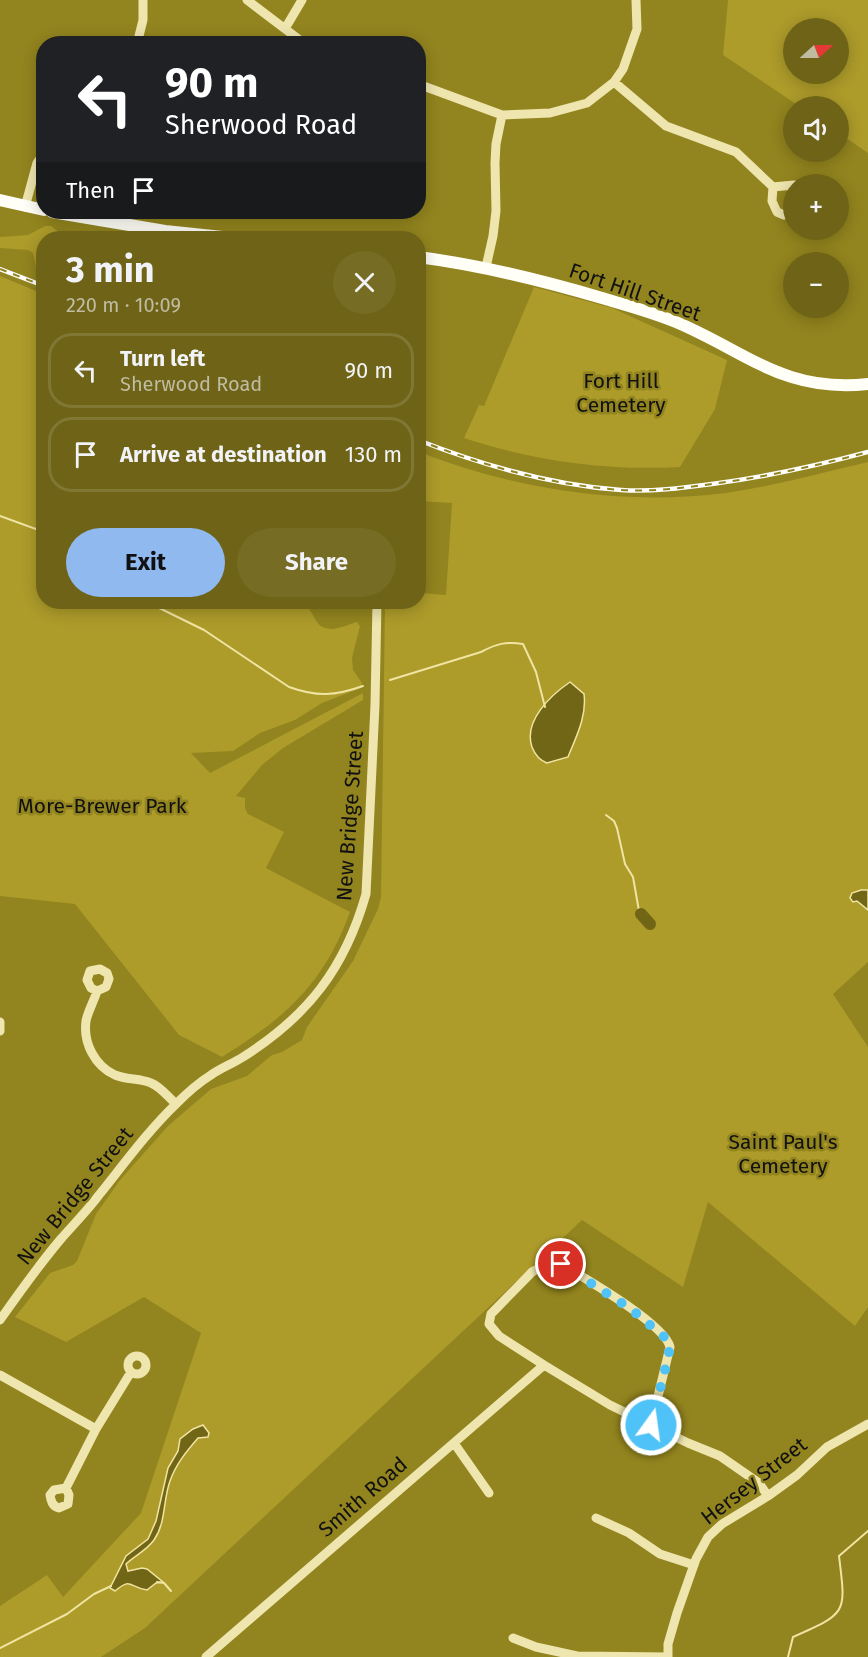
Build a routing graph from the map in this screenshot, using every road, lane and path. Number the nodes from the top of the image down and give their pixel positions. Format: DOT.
graph roads {
  1 [pos="143,0"];
  2 [pos="248,0"];
  3 [pos="302,0"];
  4 [pos="636,0"];
  5 [pos="286,27"];
  6 [pos="139,36"];
  7 [pos="296,36"];
  8 [pos="614,82"];
  9 [pos="426,86"];
  10 [pos="502,115"];
  11 [pos="36,167"];
  12 [pos="783,186"];
  13 [pos="773,187"];
  14 [pos="0,200"];
  15 [pos="25,207"];
  16 [pos="36,209"];
  17 [pos="783,215"];
  18 [pos="94,219"];
  19 [pos="165,231"];
  20 [pos="426,261"];
  21 [pos="486,267"];
  22 [pos="868,384"];
  23 [pos="377,609"];
  24 [pos="97,991"];
  25 [pos="0,1022"];
  26 [pos="0,1031"];
  27 [pos="176,1104"];
  28 [pos="0,1319"];
  29 [pos="544,1365"];
  30 [pos="131,1372"];
  31 [pos="0,1375"];
  32 [pos="868,1424"];
  33 [pos="651,1425"];
  34 [pos="96,1429"];
  35 [pos="454,1443"];
  36 [pos="66,1488"];
  37 [pos="489,1492"];
  38 [pos="768,1496"];
  39 [pos="596,1518"];
  40 [pos="694,1565"];
  41 [pos="513,1638"];
  42 [pos="207,1657"];
  43 [pos="668,1657"];
  1 -- 6 [label="street"];
  2 -- 5 [label="street"];
  3 -- 5 [label="street"];
  4 -- 8 [label="street"];
  5 -- 7 [label="street"];
  8 -- 10 [label="street"];
  8 -- 13 [label="street"];
  9 -- 10 [label="street"];
  10 -- 21 [label="street"];
  11 -- 15 [label="street"];
  12 -- 13 [label="street"];
  13 -- 17 [label="street"];
  14 -- 15 [label="main road"];
  15 -- 16 [label="main road"];
  18 -- 19 [label="main road"];
  20 -- 21 [label="main road, Fort Hill Street"];
  21 -- 22 [label="main road, Fort Hill Street"];
  23 -- 27 [label="street, New Bridge Street"];
  24 -- 27 [label="street"];
  25 -- 26 [label="street"];
  27 -- 28 [label="street, New Bridge Street"];
  29 -- 33 [label="street"];
  29 -- 33 [label="street"];
  29 -- 35 [label="street, Smith Road"];
  30 -- 34 [label="street"];
  31 -- 34 [label="street"];
  32 -- 38 [label="street, Hersey Street"];
  33 -- 38 [label="street"];
  34 -- 36 [label="street"];
  35 -- 37 [label="street"];
  35 -- 42 [label="street, Smith Road"];
  38 -- 40 [label="street, Hersey Street"];
  39 -- 40 [label="street"];
  40 -- 43 [label="street, Hersey Street"];
  41 -- 43 [label="street"];
}
